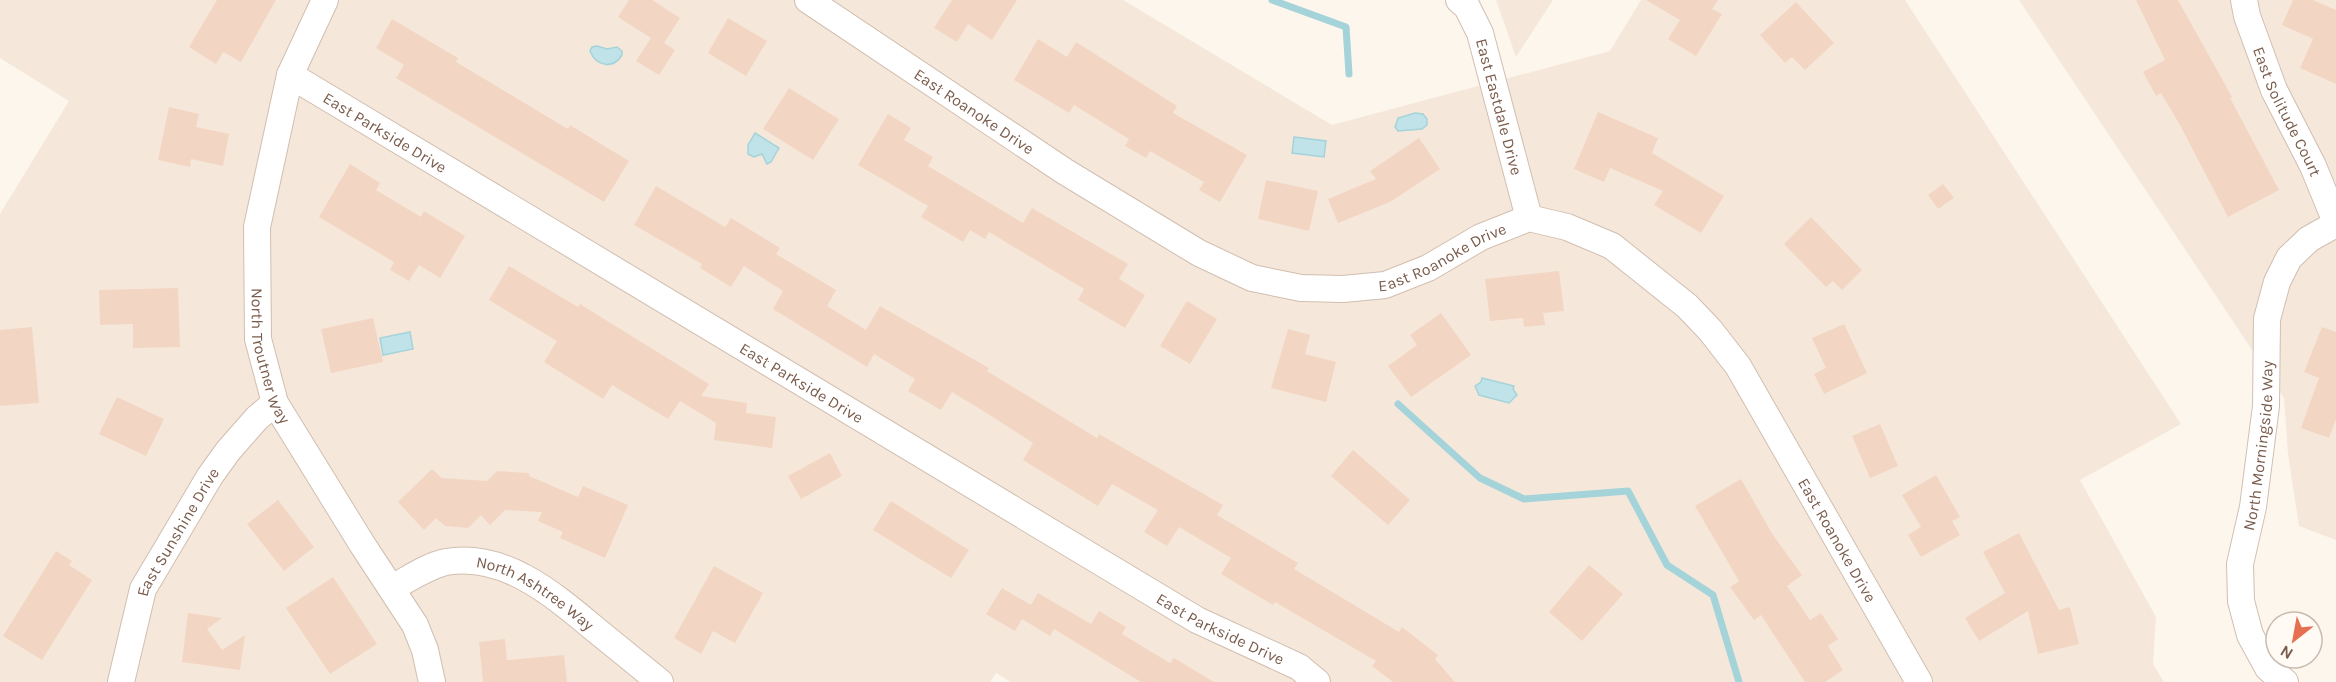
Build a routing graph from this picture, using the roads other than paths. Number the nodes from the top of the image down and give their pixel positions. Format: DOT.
graph roads {
  1 [pos="325,0"];
  2 [pos="807,0"];
  3 [pos="1460,0"];
  4 [pos="2244,0"];
  5 [pos="290,75"];
  6 [pos="1529,218"];
  7 [pos="2336,223"];
  8 [pos="275,403"];
  9 [pos="392,588"];
  10 [pos="121,682"];
  11 [pos="432,682"];
  12 [pos="660,682"];
  13 [pos="1317,682"];
  14 [pos="1919,682"];
  15 [pos="2285,682"];
  1 -- 5 [label="street, North Troutner Way"];
  2 -- 6 [label="street, East Roanoke Drive"];
  3 -- 6 [label="street, East Eastdale Drive"];
  4 -- 7 [label="street, East Solitude Court"];
  5 -- 8 [label="street, North Troutner Way"];
  5 -- 13 [label="street, East Parkside Drive"];
  6 -- 14 [label="street, East Roanoke Drive"];
  7 -- 15 [label="street, North Morningside Way"];
  8 -- 9 [label="street, North Troutner Way"];
  8 -- 10 [label="street, East Sunshine Drive"];
  9 -- 11 [label="street, North Troutner Way"];
  9 -- 12 [label="street, North Ashtree Way"];
}
